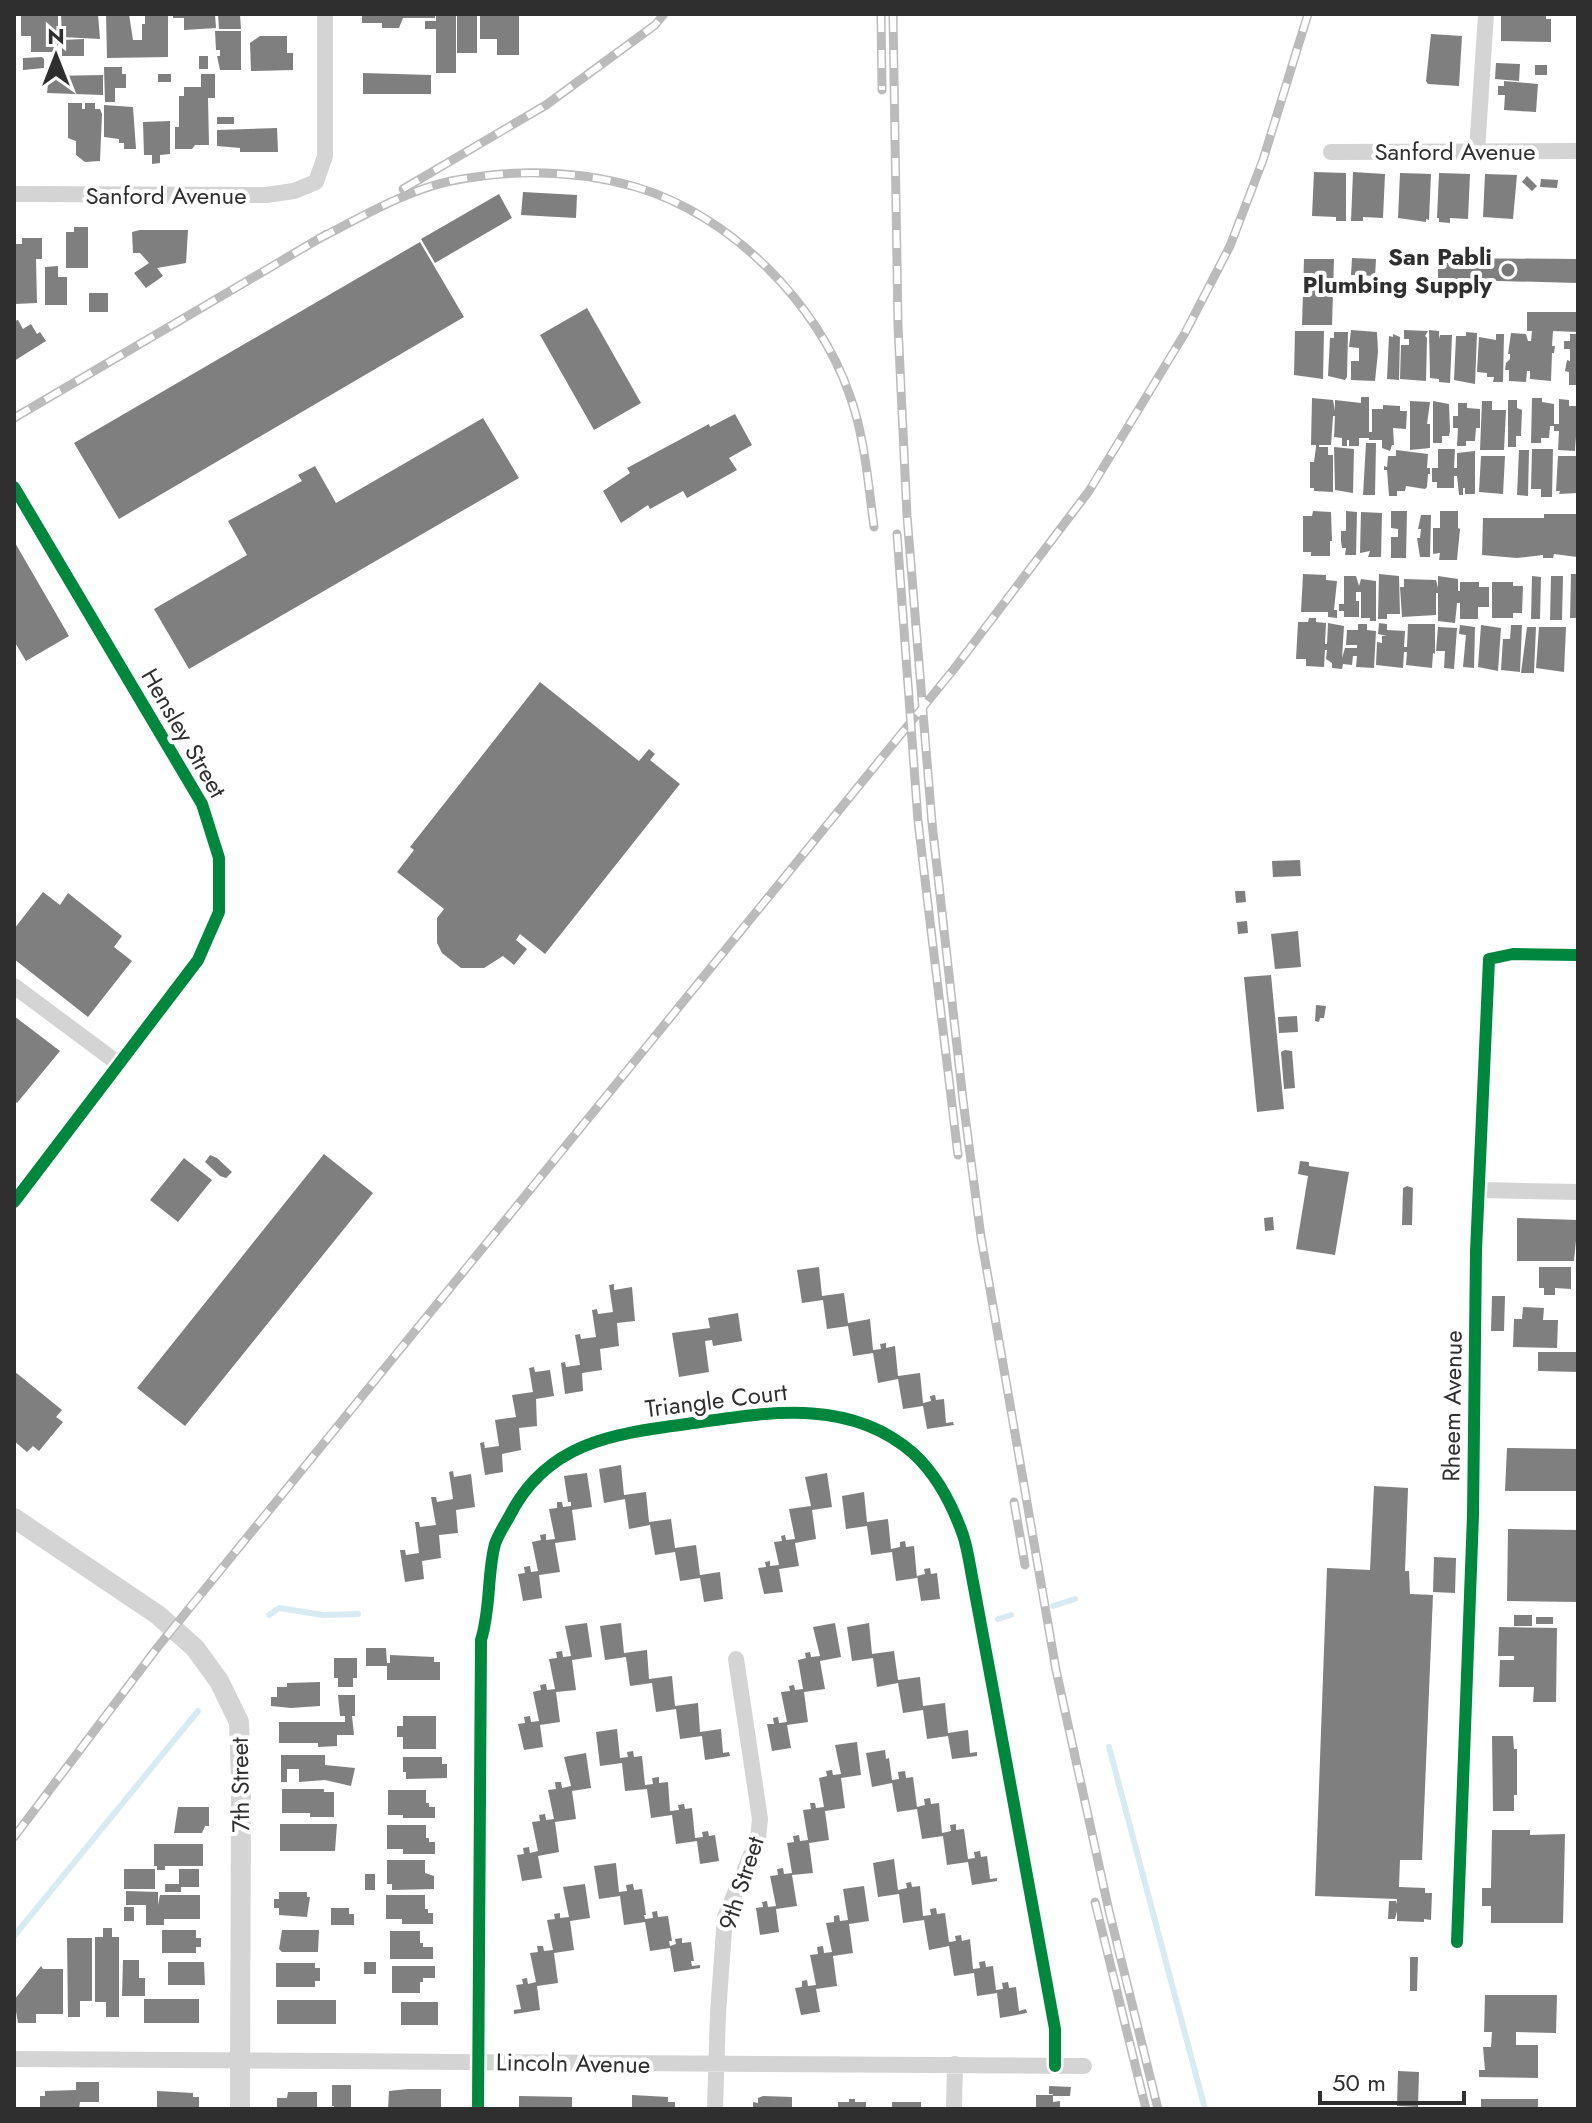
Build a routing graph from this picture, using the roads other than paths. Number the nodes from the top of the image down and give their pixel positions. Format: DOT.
graph roads {
  1 [pos="325,14"];
  2 [pos="1486,14"];
  3 [pos="1477,151"];
  4 [pos="1578,151"];
  5 [pos="1331,152"];
  6 [pos="14,194"];
  7 [pos="14,487"];
  8 [pos="1578,955"];
  9 [pos="14,986"];
  10 [pos="119,1064"];
  11 [pos="1479,1190"];
  12 [pos="1578,1192"];
  13 [pos="14,1202"];
  14 [pos="14,1518"];
  15 [pos="736,1659"];
  16 [pos="1457,1942"];
  17 [pos="240,2058"];
  18 [pos="14,2059"];
  19 [pos="478,2062"];
  20 [pos="716,2064"];
  21 [pos="955,2064"];
  22 [pos="1055,2066"];
  23 [pos="1084,2066"];
  24 [pos="240,2109"];
  25 [pos="478,2109"];
  26 [pos="715,2109"];
  27 [pos="954,2109"];
  1 -- 6 [label="street, Sanford Avenue"];
  2 -- 3 [label="street"];
  3 -- 4 [label="street, Sanford Avenue"];
  3 -- 5 [label="street, Sanford Avenue"];
  7 -- 10 [label="street, Hensley Street"];
  8 -- 11 [label="street, Rheem Avenue"];
  9 -- 10 [label="street"];
  10 -- 13 [label="street, Hensley Street"];
  11 -- 12 [label="street"];
  11 -- 16 [label="street, Rheem Avenue"];
  14 -- 17 [label="street, 7th Street"];
  15 -- 20 [label="street, 9th Street"];
  17 -- 18 [label="street, Lincoln Avenue"];
  17 -- 19 [label="street, Lincoln Avenue"];
  17 -- 24 [label="street, 7th Street"];
  19 -- 20 [label="street, Lincoln Avenue"];
  19 -- 22 [label="street, Triangle Court"];
  19 -- 25 [label="street, Triangle Court"];
  20 -- 21 [label="street, Lincoln Avenue"];
  20 -- 26 [label="street, 9th Street"];
  21 -- 22 [label="street, Lincoln Avenue"];
  21 -- 27 [label="street"];
  22 -- 23 [label="street, Lincoln Avenue"];
}
